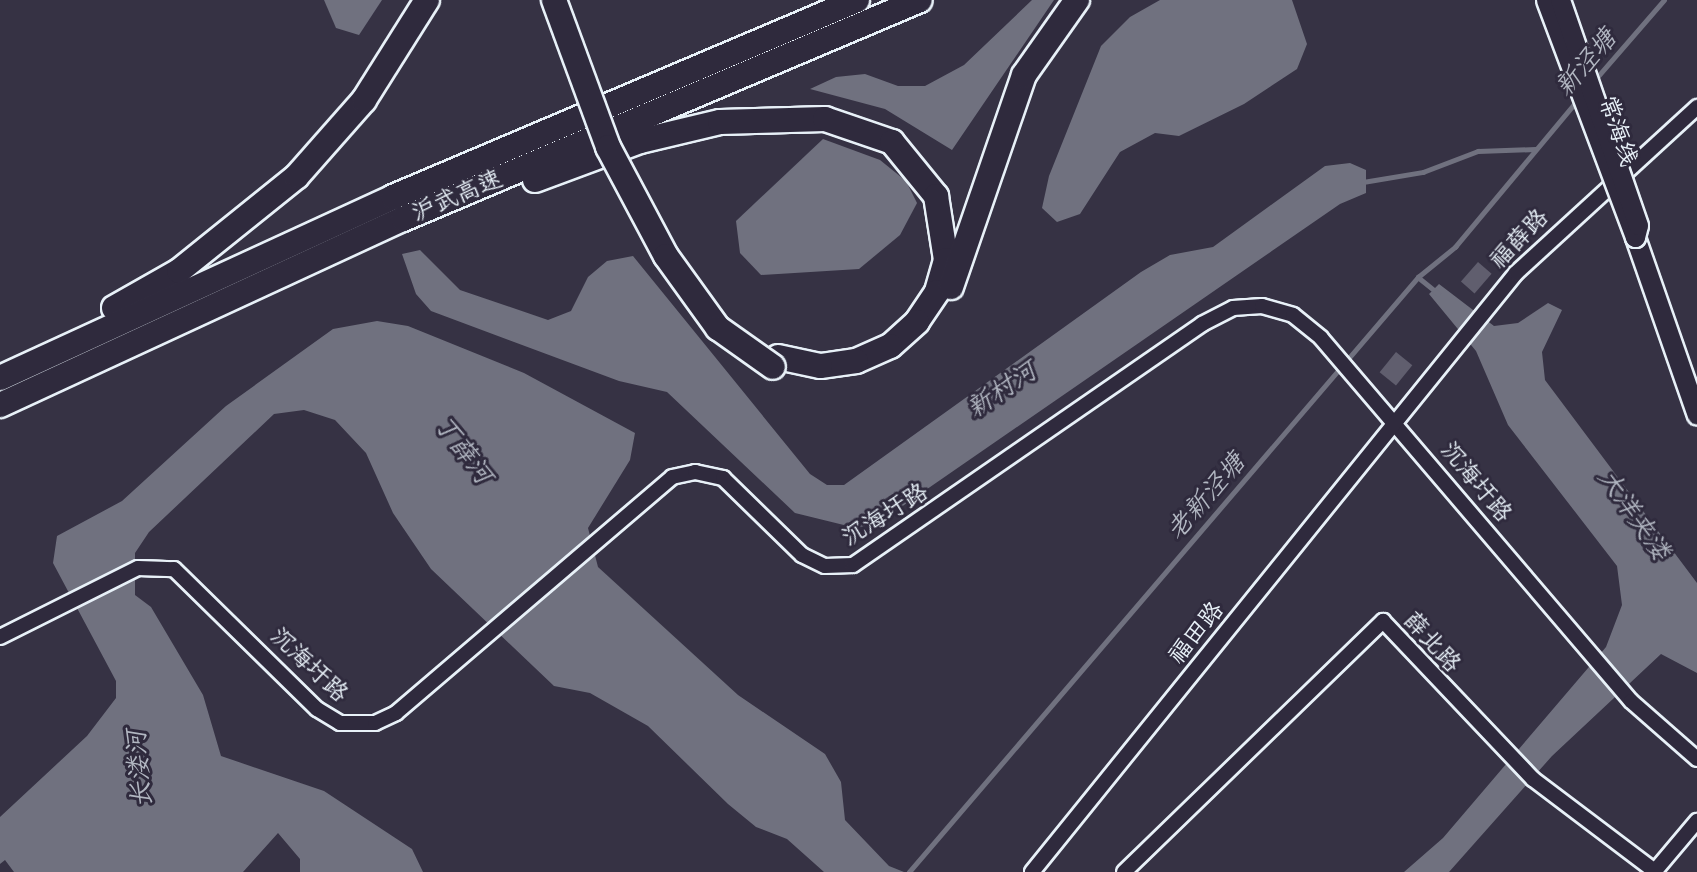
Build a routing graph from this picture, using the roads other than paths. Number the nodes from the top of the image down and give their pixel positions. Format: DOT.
graph roads {
  1 [pos="426,0"];
  2 [pos="554,0"];
  3 [pos="565,0"];
  4 [pos="857,0"];
  5 [pos="920,0"];
  6 [pos="1077,0"];
  7 [pos="1546,0"];
  8 [pos="1560,0"];
  9 [pos="1697,107"];
  10 [pos="363,223"];
  11 [pos="1635,237"];
  12 [pos="279,276"];
  13 [pos="775,362"];
  14 [pos="0,364"];
  15 [pos="0,378"];
  16 [pos="0,405"];
  17 [pos="1697,415"];
  18 [pos="1394,422"];
  19 [pos="0,637"];
  20 [pos="1697,759"];
  21 [pos="1697,821"];
  22 [pos="1032,872"];
  23 [pos="1124,872"];
  24 [pos="1655,872"];
  1 -- 14 [label="highway"];
  2 -- 13 [label="highway, bridge"];
  3 -- 13 [label="highway"];
  4 -- 10 [label="highway, 沪武高速"];
  5 -- 10 [label="highway, 沪武高速"];
  6 -- 13 [label="highway"];
  7 -- 11 [label="main road, 常海线, bridge"];
  8 -- 11 [label="main road, 常海线, bridge"];
  9 -- 18 [label="street, 福薛路"];
  10 -- 12 [label="highway, 沪武高速"];
  10 -- 15 [label="highway, 沪武高速"];
  11 -- 17 [label="main road, 常海线"];
  12 -- 13 [label="highway"];
  12 -- 16 [label="highway, 沪武高速"];
  18 -- 19 [label="street, 沉海圩路"];
  18 -- 20 [label="street, 沉海圩路"];
  18 -- 22 [label="street, 福田路"];
  21 -- 24 [label="street"];
  23 -- 24 [label="street, 薛北路"];
}
